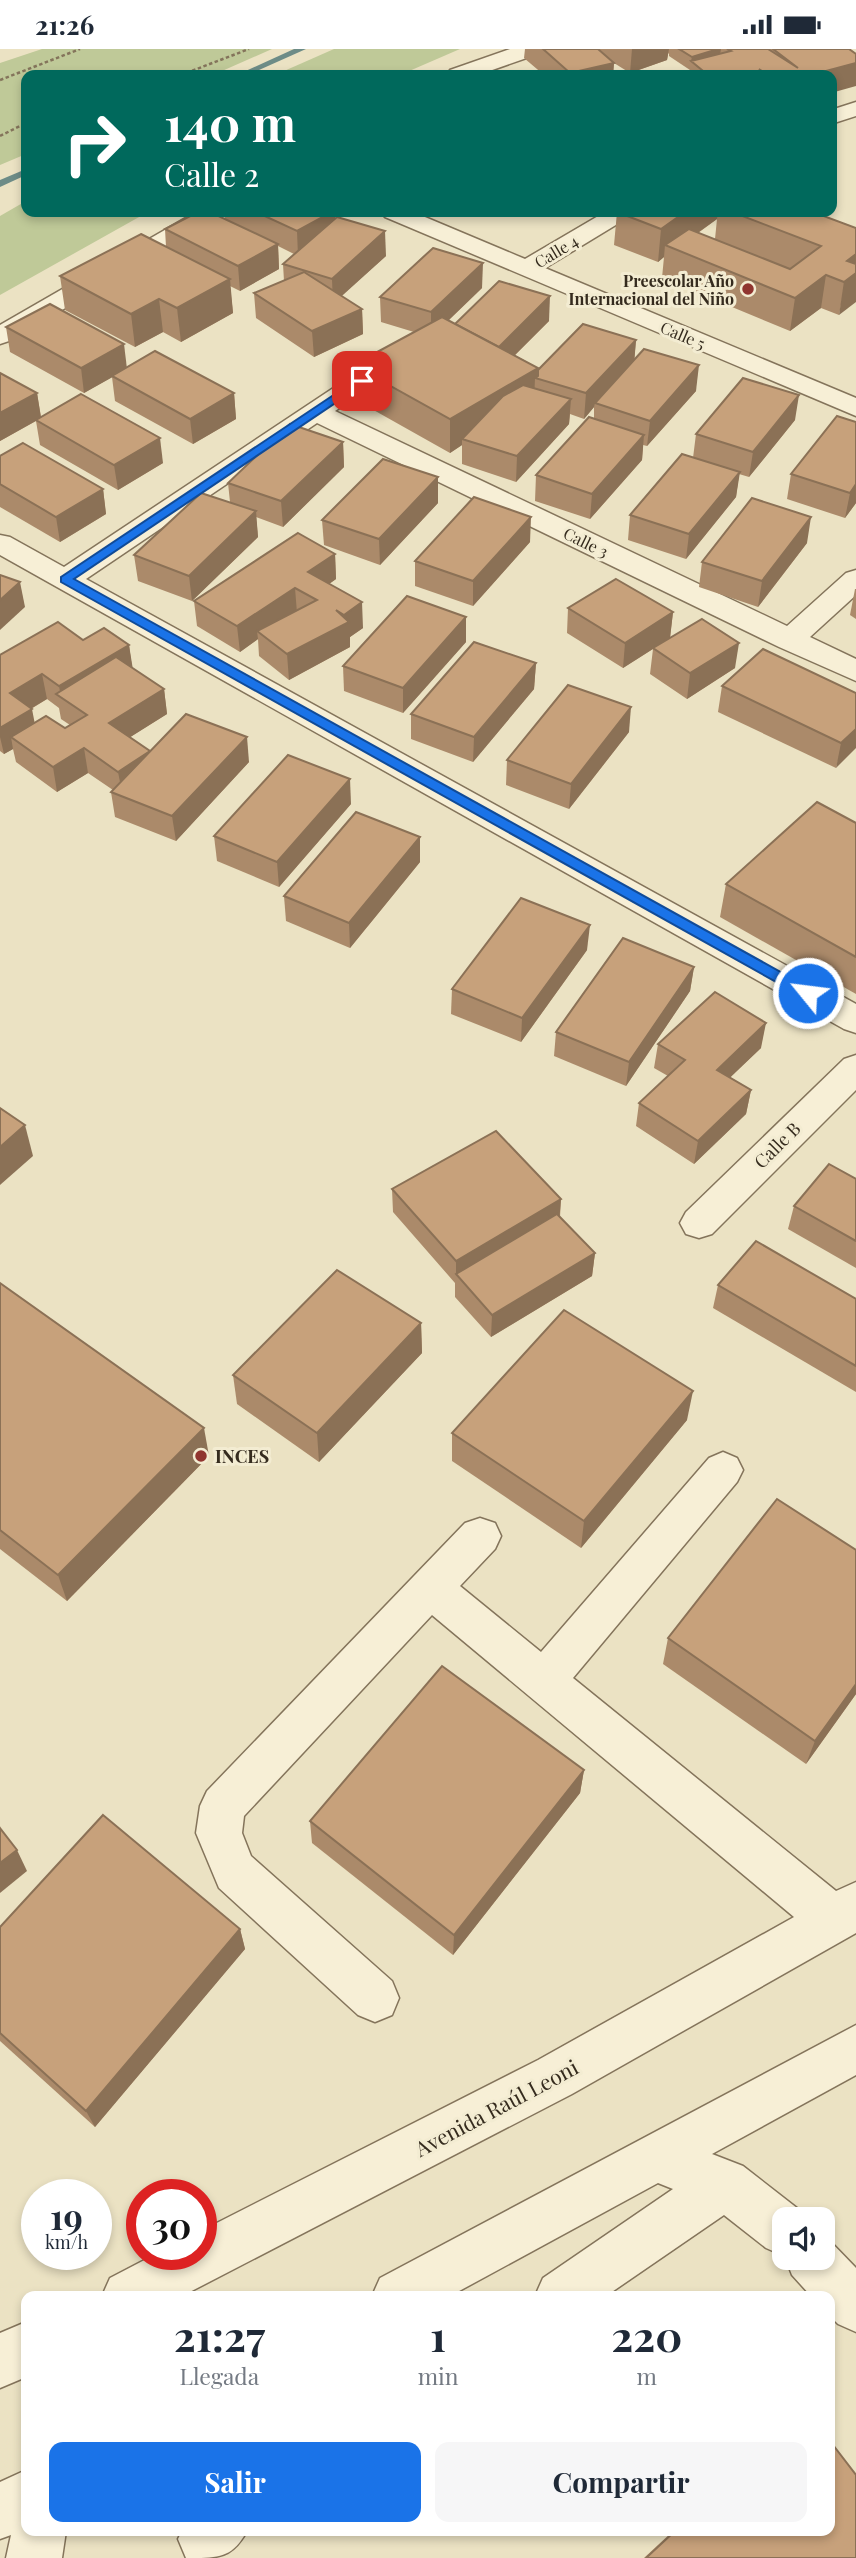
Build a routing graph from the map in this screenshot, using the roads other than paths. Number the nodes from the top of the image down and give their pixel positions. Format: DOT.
graph roads {
  1 [pos="530,49"];
  2 [pos="472,70"];
  3 [pos="856,109"];
  4 [pos="837,115"];
  5 [pos="204,217"];
  6 [pos="405,217"];
  7 [pos="613,217"];
  8 [pos="527,268"];
  9 [pos="0,336"];
  10 [pos="362,381"];
  11 [pos="856,408"];
  12 [pos="316,412"];
  13 [pos="0,543"];
  14 [pos="66,579"];
  15 [pos="856,579"];
  16 [pos="789,640"];
  17 [pos="856,671"];
  18 [pos="856,1020"];
  19 [pos="856,1068"];
  20 [pos="699,1223"];
  21 [pos="723,1470"];
  22 [pos="480,1536"];
  23 [pos="432,1589"];
  24 [pos="543,1681"];
  25 [pos="845,1912"];
  26 [pos="375,1998"];
  27 [pos="856,2049"];
  28 [pos="655,2157"];
  29 [pos="725,2184"];
  30 [pos="772,2221"];
  31 [pos="822,2270"];
  32 [pos="138,2291"];
  33 [pos="407,2291"];
  34 [pos="568,2291"];
  35 [pos="856,2306"];
  36 [pos="21,2351"];
  37 [pos="0,2362"];
  38 [pos="21,2500"];
  39 [pos="0,2512"];
  40 [pos="38,2536"];
  41 [pos="34,2558"];
  1 -- 2 [label="street"];
  3 -- 4 [label="street"];
  5 -- 9 [label="street"];
  6 -- 8 [label="street, Calle 5"];
  7 -- 8 [label="street, Calle 4"];
  8 -- 11 [label="street, Calle 5"];
  10 -- 12 [label="street"];
  12 -- 14 [label="street"];
  12 -- 16 [label="street, Calle 3"];
  13 -- 14 [label="street"];
  14 -- 18 [label="street"];
  15 -- 16 [label="street"];
  16 -- 17 [label="street, Calle 3"];
  19 -- 20 [label="street, Calle B"];
  21 -- 24 [label="street"];
  22 -- 23 [label="street"];
  23 -- 24 [label="street"];
  23 -- 26 [label="street"];
  24 -- 25 [label="street"];
  25 -- 32 [label="street, Avenida Raúl Leoni"];
  27 -- 28 [label="street"];
  28 -- 29 [label="street"];
  28 -- 33 [label="street"];
  29 -- 30 [label="street"];
  29 -- 34 [label="street"];
  31 -- 35 [label="street"];
  36 -- 37 [label="street"];
  38 -- 39 [label="street"];
  40 -- 41 [label="street"];
}
